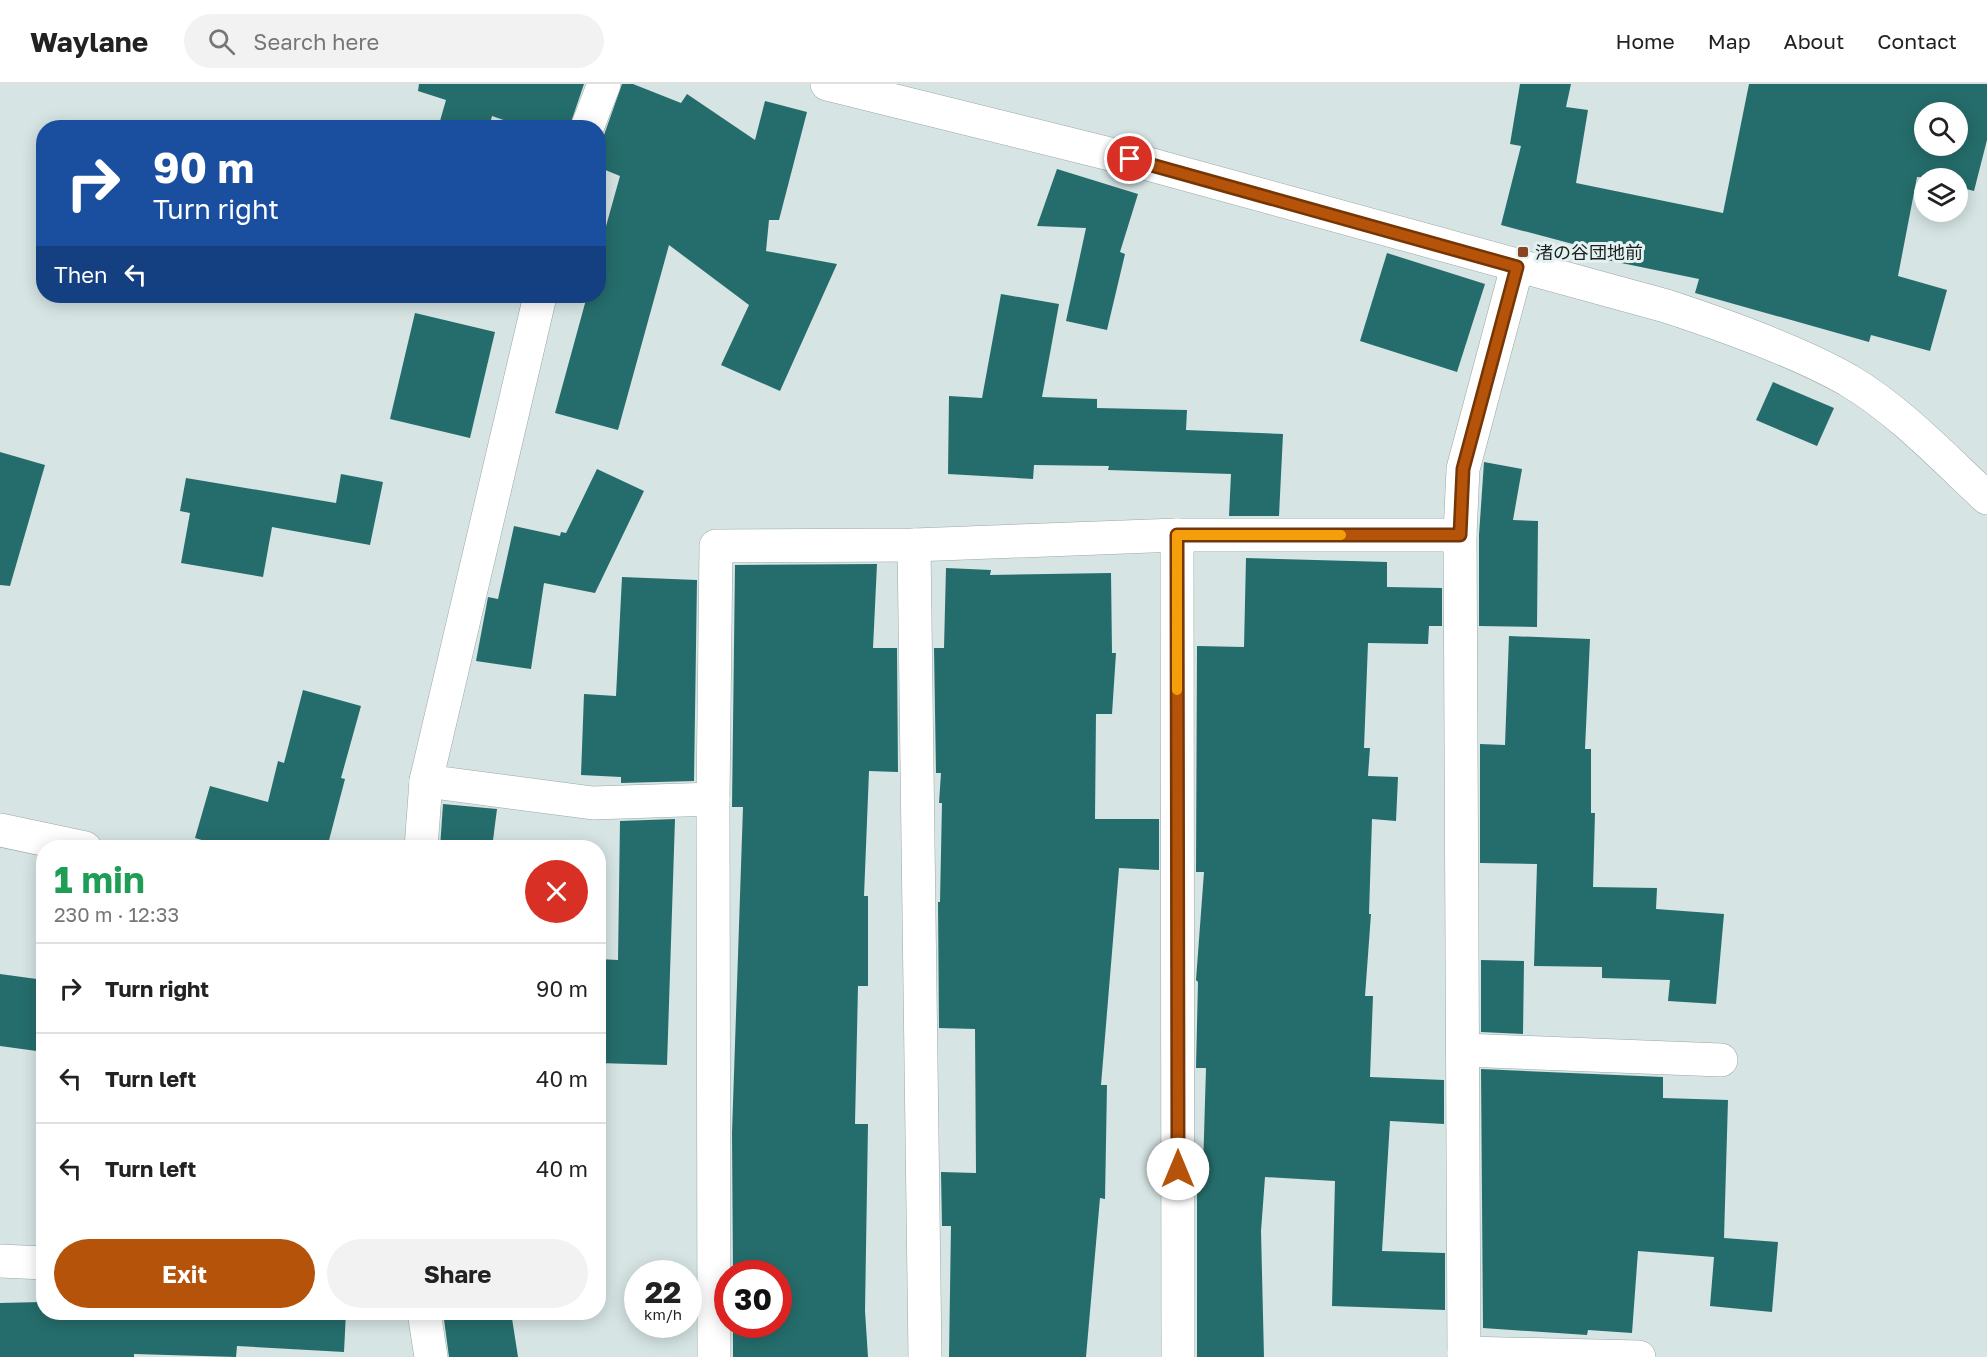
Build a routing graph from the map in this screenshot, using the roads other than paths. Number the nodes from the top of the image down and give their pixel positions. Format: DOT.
graph roads {
  1 [pos="604,84"];
  2 [pos="827,84"];
  3 [pos="590,120"];
  4 [pos="1517,267"];
  5 [pos="538,303"];
  6 [pos="1987,498"];
  7 [pos="1177,535"];
  8 [pos="1460,535"];
  9 [pos="914,545"];
  10 [pos="426,782"];
  11 [pos="713,799"];
  12 [pos="0,830"];
  13 [pos="47,840"];
  14 [pos="422,840"];
  15 [pos="1463,1050"];
  16 [pos="1721,1060"];
  17 [pos="0,1261"];
  18 [pos="36,1263"];
  19 [pos="425,1320"];
  20 [pos="1464,1355"];
  21 [pos="431,1357"];
  22 [pos="714,1357"];
  23 [pos="925,1357"];
  24 [pos="1178,1357"];
  25 [pos="1639,1357"];
  1 -- 3 [label="street"];
  2 -- 4 [label="street"];
  4 -- 6 [label="street"];
  4 -- 8 [label="street"];
  5 -- 10 [label="street"];
  7 -- 8 [label="street"];
  7 -- 9 [label="street"];
  7 -- 24 [label="street"];
  8 -- 15 [label="street"];
  9 -- 11 [label="street"];
  9 -- 23 [label="street"];
  10 -- 11 [label="street"];
  10 -- 14 [label="street"];
  11 -- 22 [label="street"];
  12 -- 13 [label="street"];
  15 -- 16 [label="street"];
  15 -- 20 [label="street"];
  17 -- 18 [label="street"];
  19 -- 21 [label="street"];
  20 -- 25 [label="street"];
}
